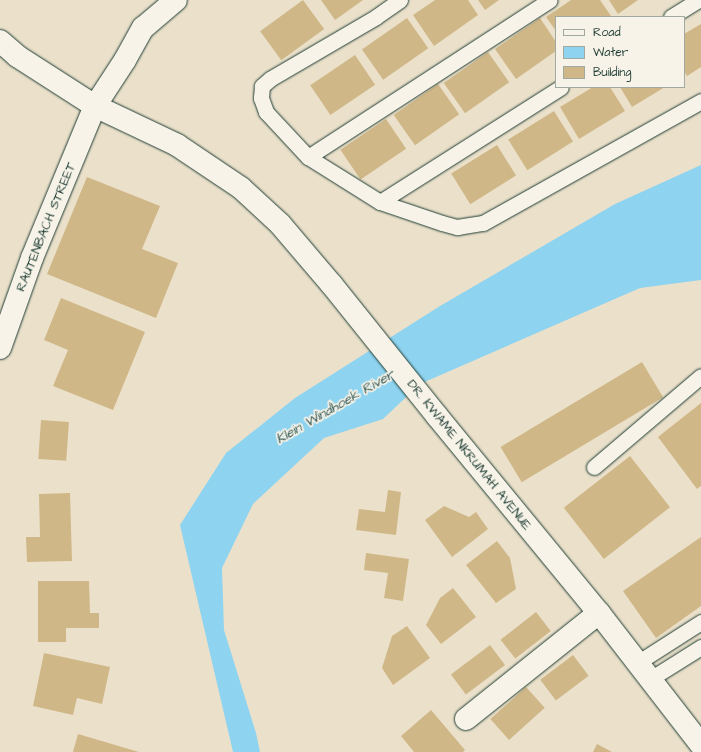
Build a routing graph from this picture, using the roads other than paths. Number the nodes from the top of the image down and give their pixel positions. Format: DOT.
graph roads {
  1 [pos="176,0"];
  2 [pos="400,0"];
  3 [pos="550,0"];
  4 [pos="698,0"];
  5 [pos="673,16"];
  6 [pos="0,41"];
  7 [pos="559,88"];
  8 [pos="701,101"];
  9 [pos="95,106"];
  10 [pos="308,157"];
  11 [pos="380,202"];
  12 [pos="0,348"];
  13 [pos="701,376"];
  14 [pos="594,467"];
  15 [pos="599,613"];
  16 [pos="701,622"];
  17 [pos="701,647"];
  18 [pos="637,663"];
  19 [pos="650,679"];
  20 [pos="466,719"];
  21 [pos="701,745"];
  1 -- 9 [label="street, RAUTENBACH STREET"];
  2 -- 10 [label="lane"];
  3 -- 10 [label="lane"];
  4 -- 5 [label="lane"];
  6 -- 9 [label="street, DR. KWAME NKRUMAH AVENUE"];
  7 -- 11 [label="lane"];
  8 -- 11 [label="lane"];
  9 -- 12 [label="street, RAUTENBACH STREET"];
  9 -- 15 [label="street, DR. KWAME NKRUMAH AVENUE"];
  10 -- 11 [label="lane"];
  13 -- 14 [label="lane"];
  15 -- 18 [label="street, DR. KWAME NKRUMAH AVENUE"];
  15 -- 20 [label="street"];
  16 -- 18 [label="lane"];
  17 -- 19 [label="lane"];
  18 -- 19 [label="street, DR. KWAME NKRUMAH AVENUE"];
  19 -- 21 [label="street, DR. KWAME NKRUMAH AVENUE"];
}
